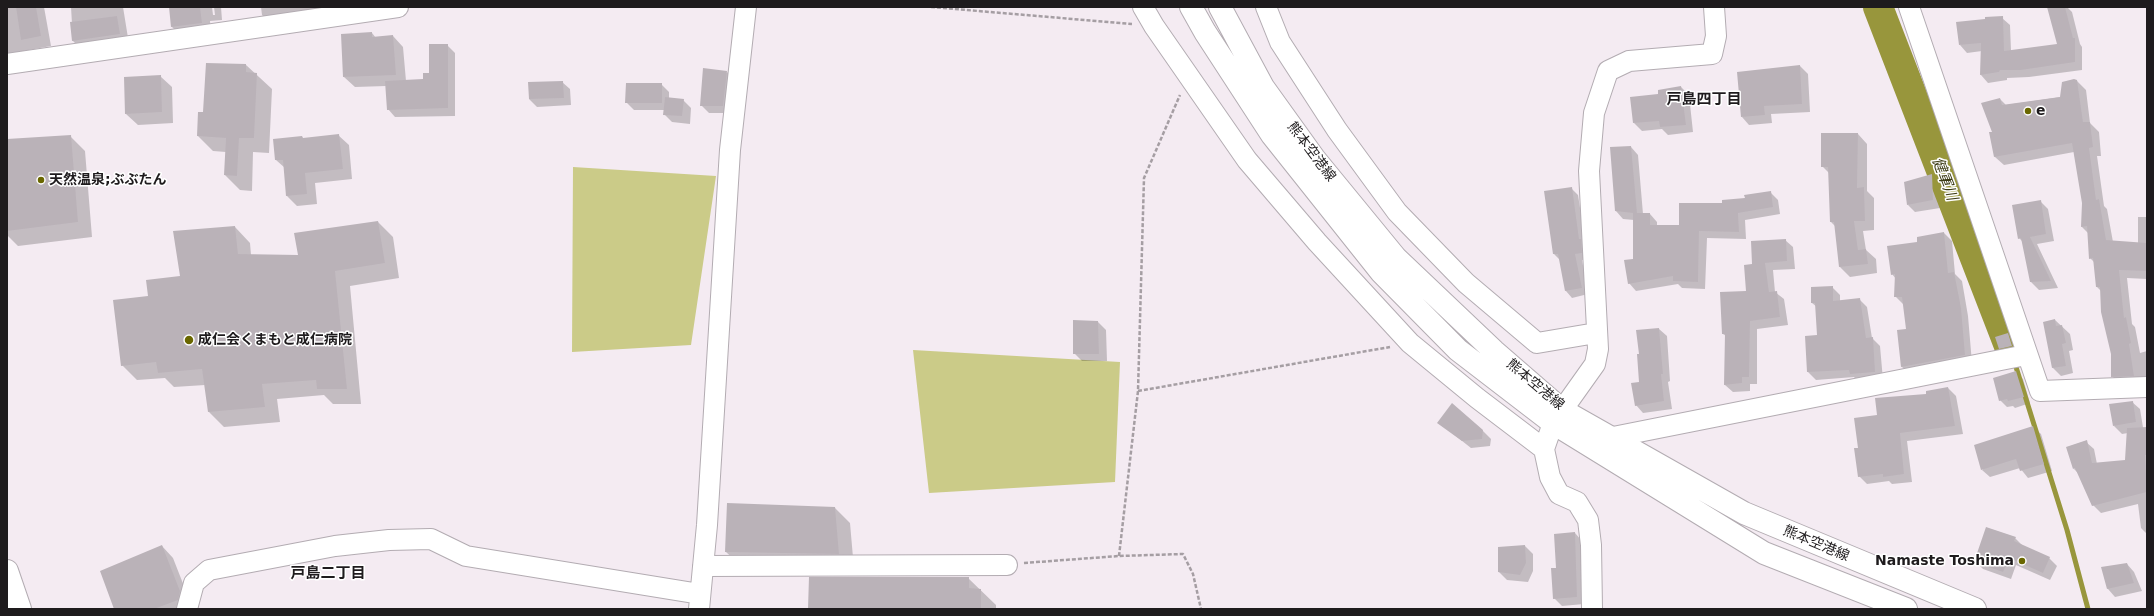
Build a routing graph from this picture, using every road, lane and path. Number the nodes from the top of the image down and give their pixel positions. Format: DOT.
graph roads {
  1 [pos="398,7"];
  2 [pos="746,7"];
  3 [pos="931,7"];
  4 [pos="1143,7"];
  5 [pos="1191,7"];
  6 [pos="1220,7"];
  7 [pos="1266,7"];
  8 [pos="1714,7"];
  9 [pos="1909,7"];
  10 [pos="1154,26"];
  11 [pos="7,64"];
  12 [pos="1188,76"];
  13 [pos="1596,333"];
  14 [pos="1410,343"];
  15 [pos="2026,355"];
  16 [pos="2147,387"];
  17 [pos="1138,390"];
  18 [pos="1558,416"];
  19 [pos="1597,440"];
  20 [pos="1544,449"];
  21 [pos="1119,556"];
  22 [pos="1006,565"];
  23 [pos="703,566"];
  24 [pos="7,571"];
  25 [pos="699,602"];
  26 [pos="20,609"];
  27 [pos="187,609"];
  28 [pos="1201,609"];
  29 [pos="1592,609"];
  30 [pos="1906,609"];
  31 [pos="1975,609"];
  1 -- 11 [label="street"];
  2 -- 23 [label="street"];
  3 -- 10 [label="path"];
  4 -- 10 [label="street"];
  5 -- 18 [label="main road, 熊本空港線"];
  6 -- 18 [label="main road, 熊本空港線"];
  7 -- 13 [label="street"];
  8 -- 13 [label="street"];
  9 -- 15 [label="street"];
  10 -- 12 [label="street"];
  12 -- 14 [label="street"];
  12 -- 17 [label="path"];
  13 -- 18 [label="street"];
  14 -- 17 [label="path"];
  14 -- 20 [label="street"];
  15 -- 16 [label="street"];
  15 -- 19 [label="street"];
  17 -- 21 [label="path"];
  18 -- 19 [label="main road, 熊本空港線"];
  18 -- 20 [label="street"];
  19 -- 30 [label="main road, 熊本空港線"];
  19 -- 31 [label="main road, 熊本空港線"];
  20 -- 29 [label="street"];
  21 -- 22 [label="path"];
  21 -- 28 [label="path"];
  22 -- 23 [label="street"];
  23 -- 25 [label="street"];
  24 -- 26 [label="main road"];
  25 -- 27 [label="street"];
}
